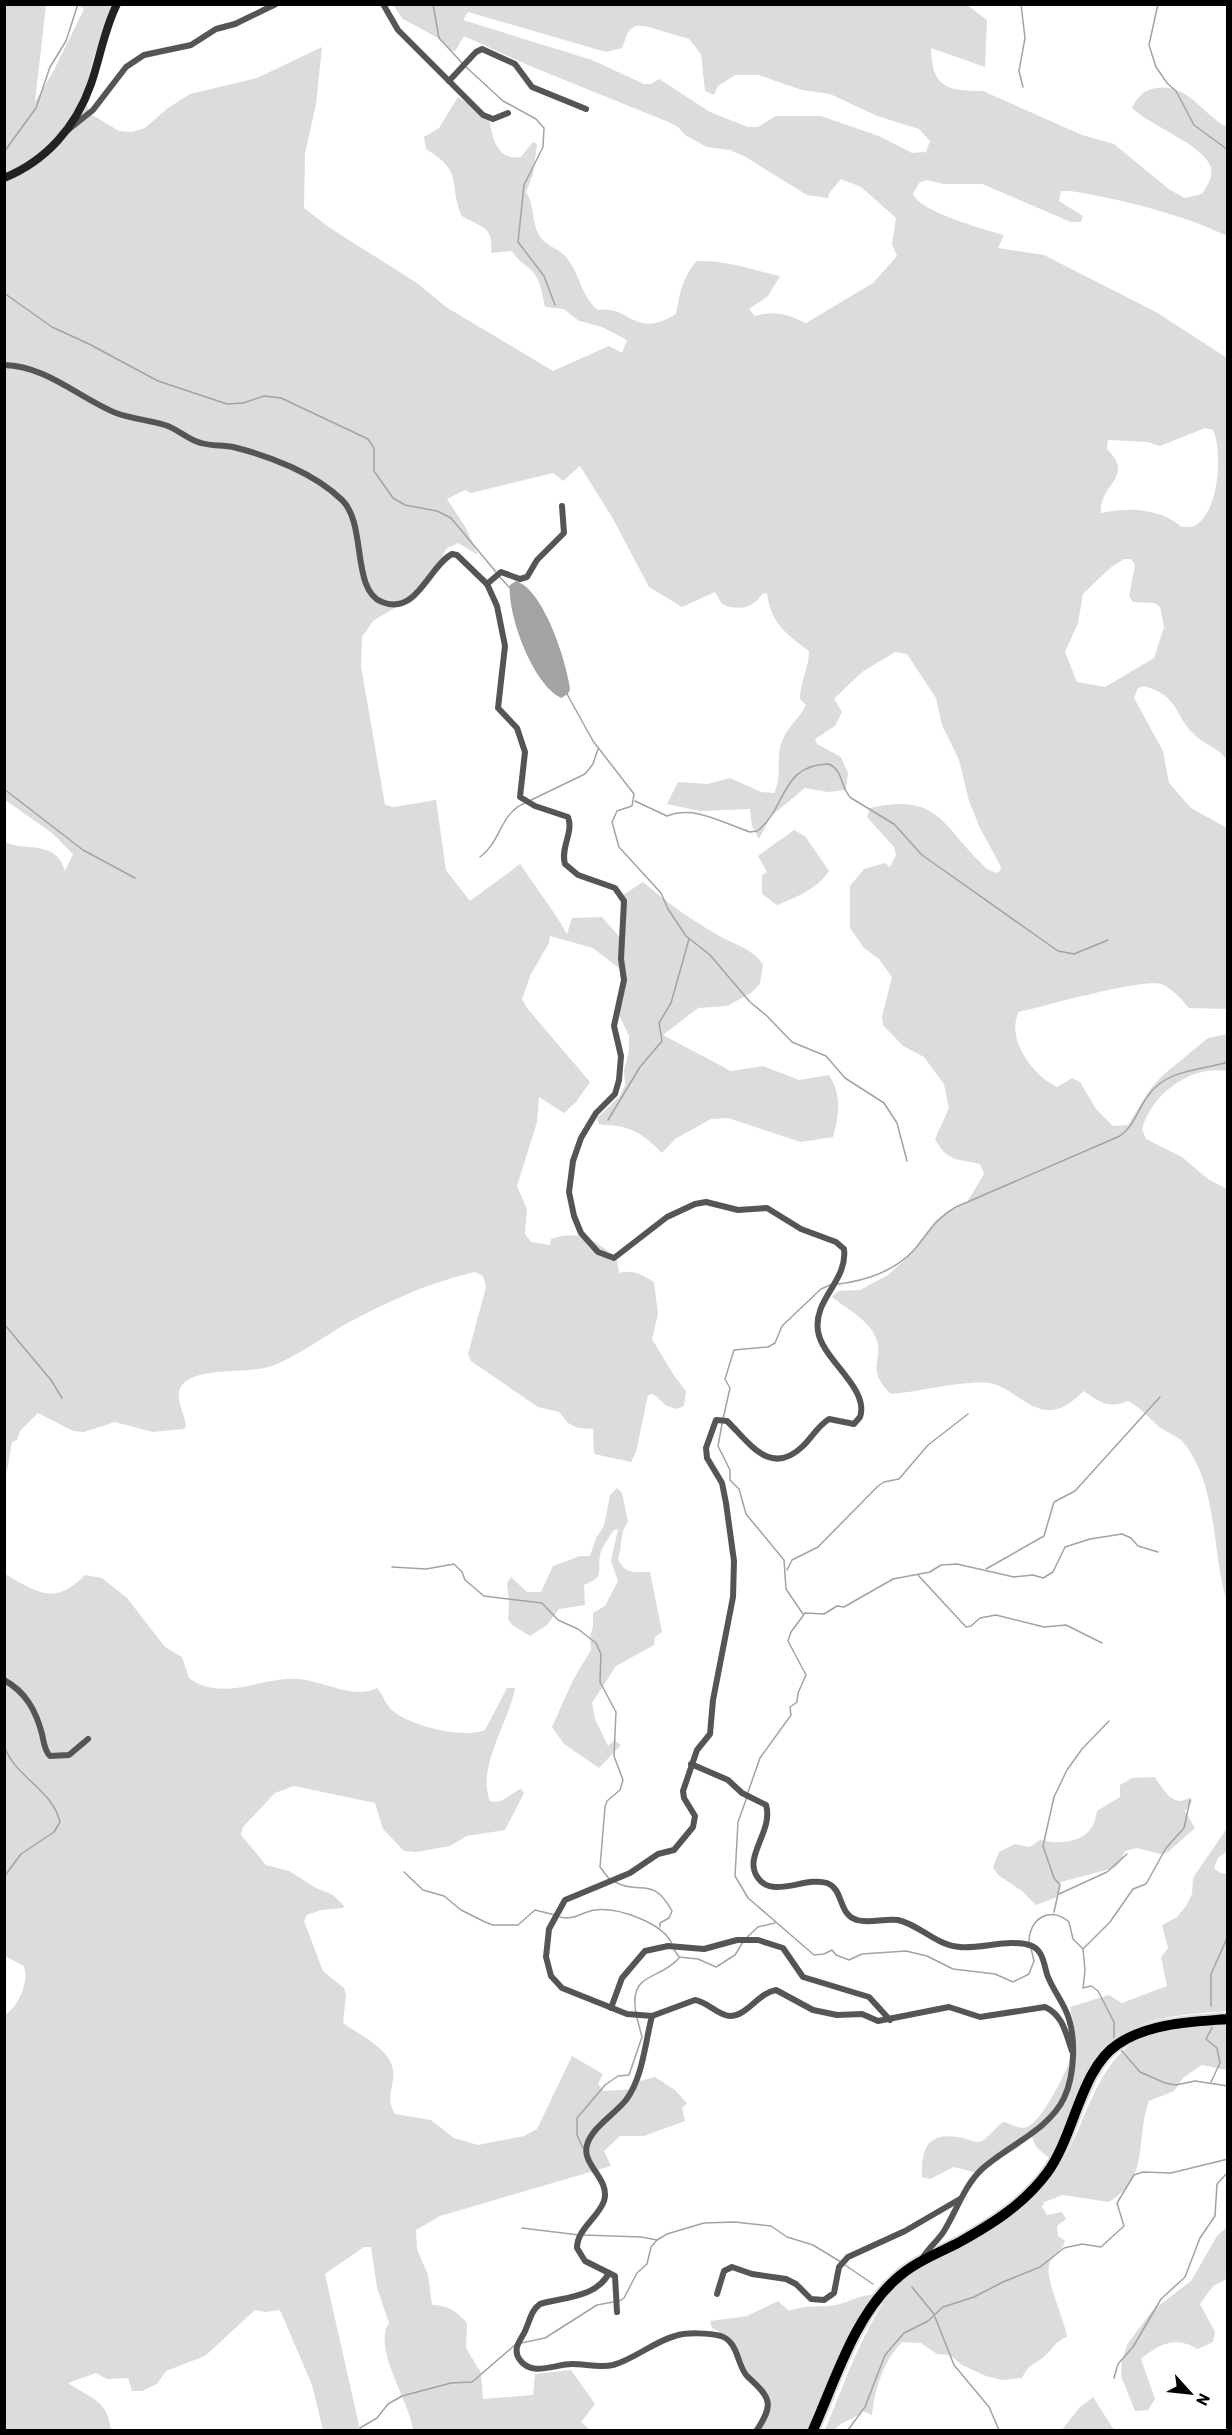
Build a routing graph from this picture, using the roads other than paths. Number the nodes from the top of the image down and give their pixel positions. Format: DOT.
graph roads {
  1 [pos="117,4"];
  2 [pos="276,4"];
  3 [pos="383,4"];
  4 [pos="449,81"];
  5 [pos="586,109"];
  6 [pos="508,113"];
  7 [pos="64,133"];
  8 [pos="4,178"];
  9 [pos="4,365"];
  10 [pos="562,506"];
  11 [pos="488,584"];
  12 [pos="4,1680"];
  13 [pos="88,1739"];
  14 [pos="691,1764"];
  15 [pos="611,2008"];
  16 [pos="652,2016"];
  17 [pos="1227,2019"];
  18 [pos="890,2020"];
  19 [pos="1072,2051"];
  20 [pos="960,2199"];
  21 [pos="920,2262"];
  22 [pos="609,2272"];
  23 [pos="717,2294"];
  24 [pos="617,2312"];
  25 [pos="757,2430"];
  26 [pos="813,2430"];
  1 -- 7 [label="street"];
  2 -- 7 [label="street"];
  3 -- 4 [label="street"];
  4 -- 5 [label="street"];
  4 -- 6 [label="street"];
  7 -- 8 [label="street"];
  9 -- 11 [label="street"];
  10 -- 11 [label="street"];
  11 -- 14 [label="street"];
  12 -- 13 [label="street"];
  14 -- 15 [label="street"];
  14 -- 19 [label="street"];
  15 -- 16 [label="street"];
  15 -- 18 [label="street"];
  16 -- 18 [label="street"];
  16 -- 22 [label="street"];
  17 -- 21 [label="highway"];
  18 -- 19 [label="street"];
  19 -- 20 [label="street"];
  20 -- 21 [label="street"];
  20 -- 23 [label="street"];
  21 -- 26 [label="highway"];
  22 -- 24 [label="street"];
  22 -- 25 [label="street"];
}
